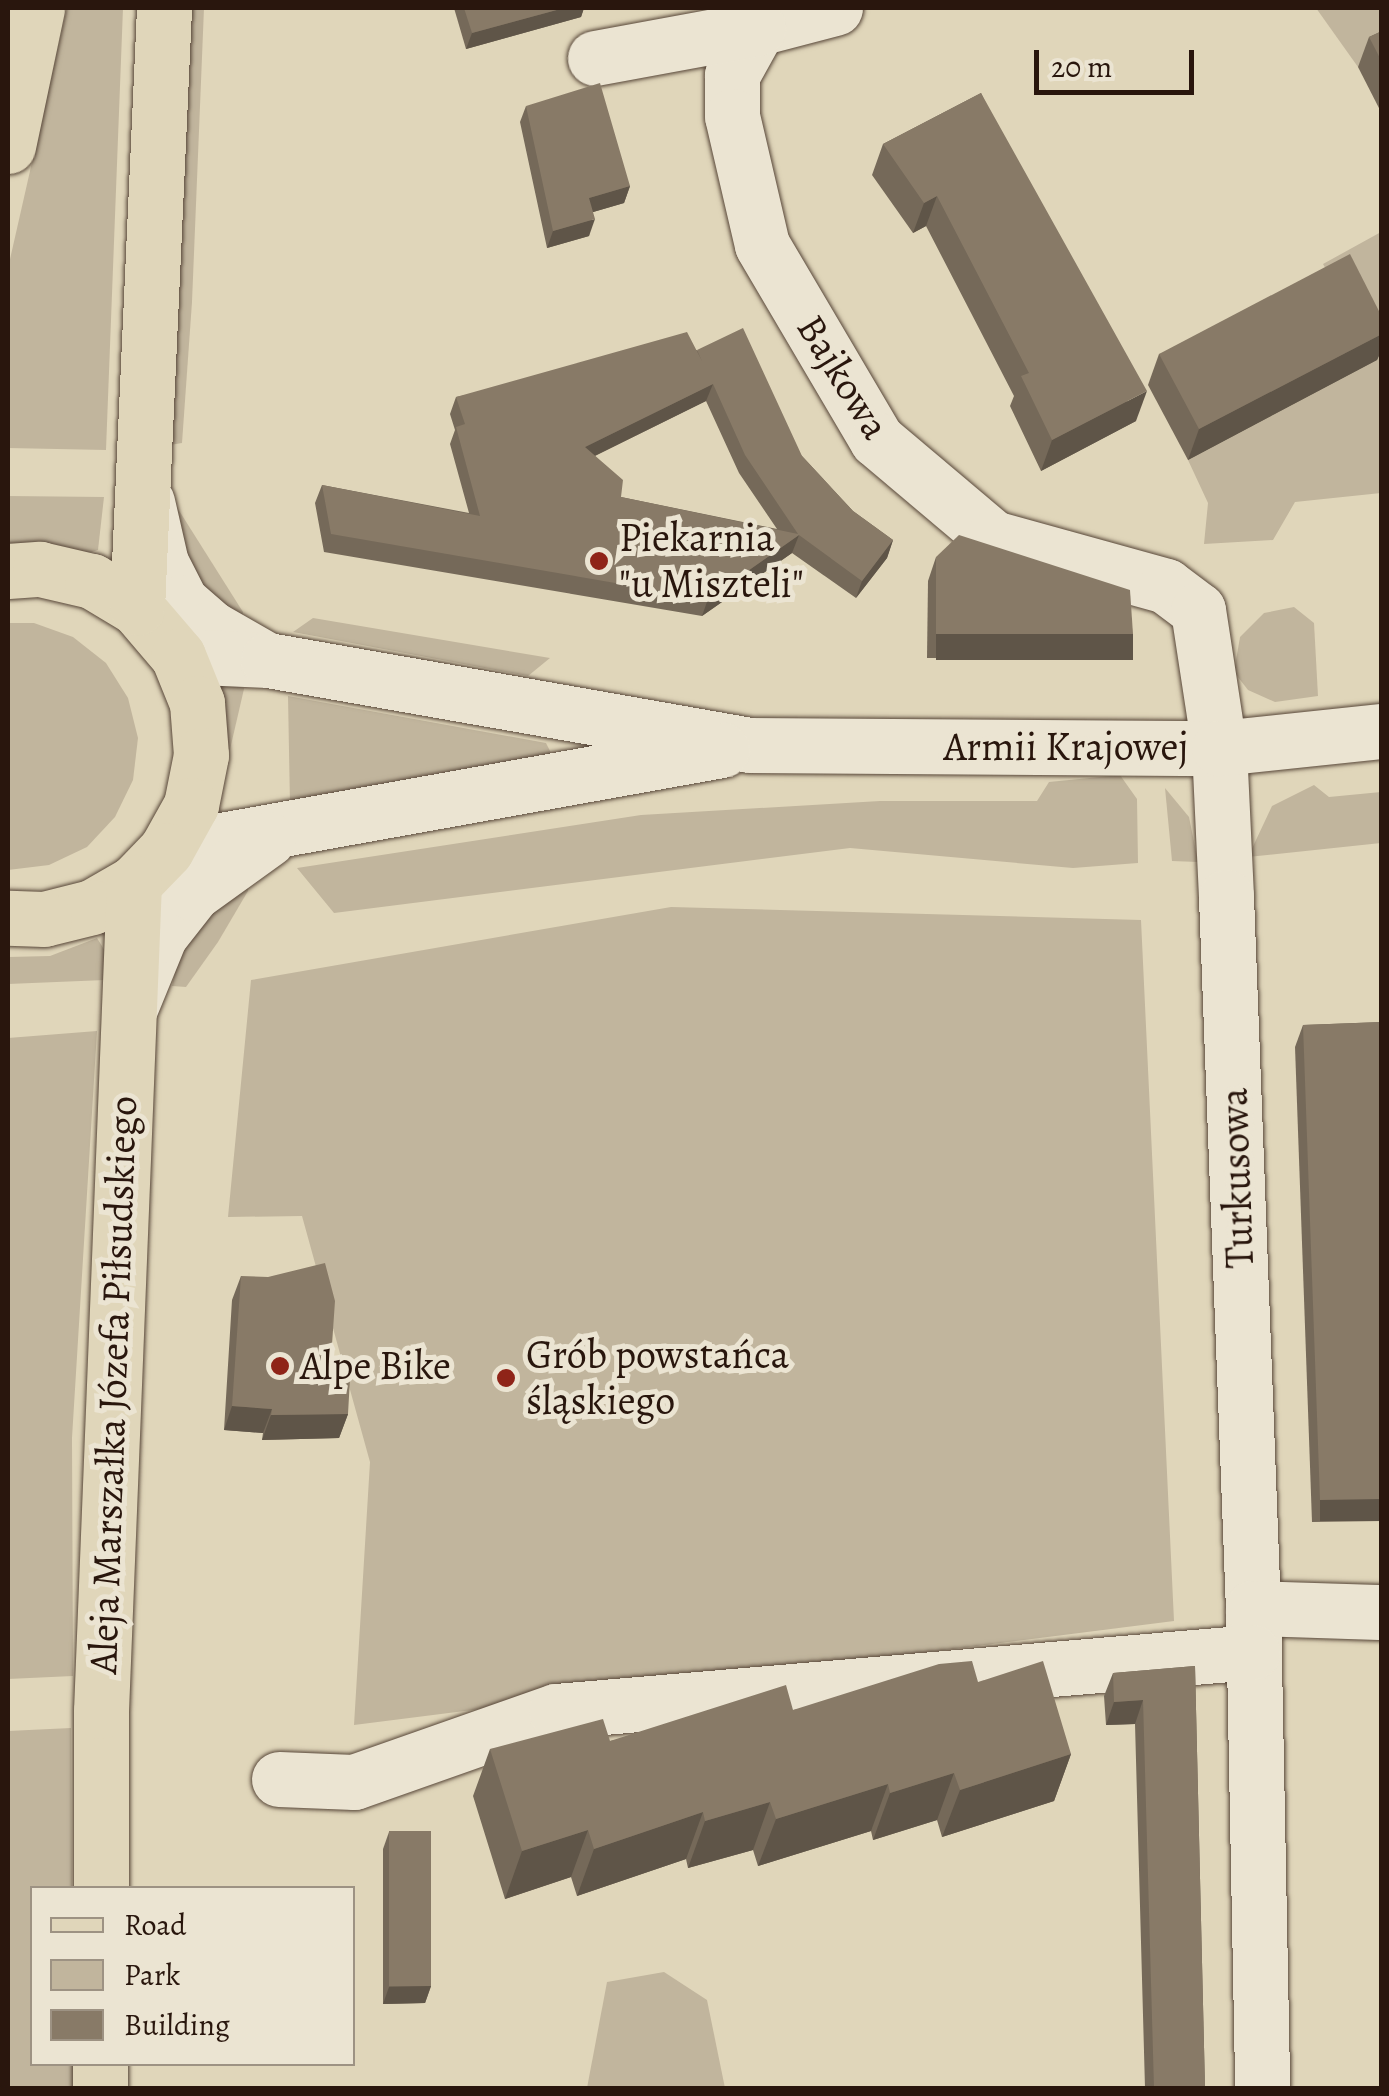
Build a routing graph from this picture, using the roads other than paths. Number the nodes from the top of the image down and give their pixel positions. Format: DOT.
graph roads {
  1 [pos="37,8"];
  2 [pos="164,8"];
  3 [pos="835,8"];
  4 [pos="758,28"];
  5 [pos="595,58"];
  6 [pos="8,146"];
  7 [pos="140,470"];
  8 [pos="8,571"];
  9 [pos="137,608"];
  10 [pos="178,656"];
  11 [pos="268,660"];
  12 [pos="1382,731"];
  13 [pos="749,745"];
  14 [pos="1218,748"];
  15 [pos="274,835"];
  16 [pos="150,866"];
  17 [pos="8,918"];
  18 [pos="127,1016"];
  19 [pos="1382,1612"];
  20 [pos="1253,1630"];
  21 [pos="279,1779"];
  22 [pos="100,1886"];
  23 [pos="1262,2088"];
  1 -- 6 [label="main road"];
  2 -- 7 [label="main road"];
  3 -- 4 [label="street"];
  4 -- 5 [label="street"];
  4 -- 14 [label="street, Bajkowa"];
  7 -- 9 [label="main road"];
  7 -- 11 [label="street"];
  8 -- 9 [label="main road"];
  9 -- 10 [label="main road"];
  10 -- 11 [label="street, Armii Krajowej"];
  10 -- 16 [label="main road"];
  11 -- 13 [label="street, Armii Krajowej"];
  12 -- 14 [label="street, Armii Krajowej"];
  13 -- 14 [label="street, Armii Krajowej"];
  13 -- 15 [label="street, Armii Krajowej"];
  14 -- 20 [label="street, Turkusowa"];
  15 -- 16 [label="street, Armii Krajowej"];
  15 -- 18 [label="street"];
  16 -- 17 [label="main road"];
  16 -- 18 [label="main road, Aleja Marszałka Józefa Piłsudskiego"];
  18 -- 22 [label="main road, Aleja Marszałka Józefa Piłsudskiego"];
  19 -- 20 [label="street"];
  20 -- 21 [label="street"];
  20 -- 23 [label="street, Turkusowa"];
}
